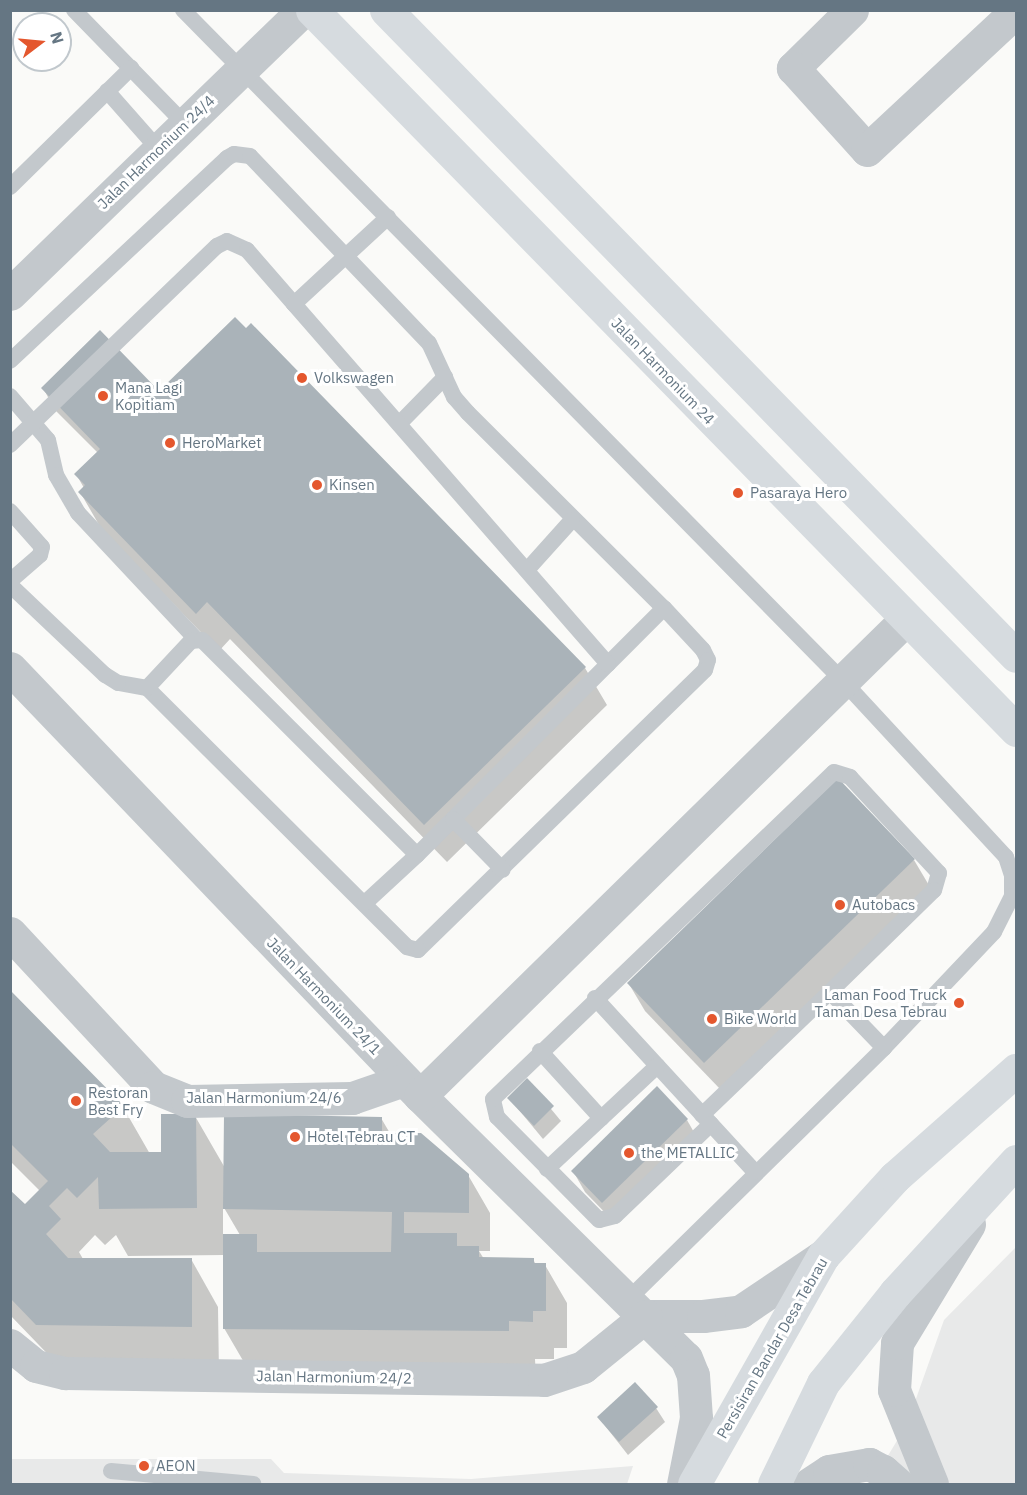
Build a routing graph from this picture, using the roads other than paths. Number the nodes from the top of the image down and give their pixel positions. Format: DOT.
graph roads {
  1 [pos="74,10"];
  2 [pos="183,10"];
  3 [pos="303,10"];
  4 [pos="312,10"];
  5 [pos="386,10"];
  6 [pos="852,10"];
  7 [pos="1017,11"];
  8 [pos="131,68"];
  9 [pos="240,70"];
  10 [pos="107,92"];
  11 [pos="185,124"];
  12 [pos="159,150"];
  13 [pos="10,188"];
  14 [pos="388,217"];
  15 [pos="345,258"];
  16 [pos="10,294"];
  17 [pos="294,304"];
  18 [pos="10,361"];
  19 [pos="445,377"];
  20 [pos="10,396"];
  21 [pos="34,421"];
  22 [pos="399,424"];
  23 [pos="10,445"];
  24 [pos="10,511"];
  25 [pos="572,520"];
  26 [pos="527,570"];
  27 [pos="10,583"];
  28 [pos="664,608"];
  29 [pos="905,620"];
  30 [pos="197,640"];
  31 [pos="1017,656"];
  32 [pos="608,664"];
  33 [pos="10,668"];
  34 [pos="843,681"];
  35 [pos="147,688"];
  36 [pos="1013,729"];
  37 [pos="453,819"];
  38 [pos="417,855"];
  39 [pos="503,870"];
  40 [pos="365,903"];
  41 [pos="10,933"];
  42 [pos="830,992"];
  43 [pos="595,998"];
  44 [pos="884,1048"];
  45 [pos="540,1051"];
  46 [pos="657,1066"];
  47 [pos="1017,1070"];
  48 [pos="412,1088"];
  49 [pos="601,1118"];
  50 [pos="707,1119"];
  51 [pos="1017,1161"];
  52 [pos="547,1168"];
  53 [pos="754,1172"];
  54 [pos="989,1192"];
  55 [pos="823,1256"];
  56 [pos="638,1307"];
  57 [pos="10,1345"];
  58 [pos="111,1472"];
  59 [pos="253,1485"];
  60 [pos="683,1485"];
  61 [pos="694,1485"];
  62 [pos="774,1485"];
  63 [pos="809,1485"];
  64 [pos="898,1485"];
  65 [pos="932,1485"];
  1 -- 8 [label="lane"];
  2 -- 9 [label="lane"];
  3 -- 9 [label="street, Jalan Harmonium 24/4"];
  4 -- 29 [label="street, Jalan Harmonium 24"];
  5 -- 31 [label="street"];
  6 -- 7 [label="street"];
  8 -- 10 [label="lane"];
  8 -- 11 [label="lane"];
  9 -- 11 [label="street, Jalan Harmonium 24/4"];
  9 -- 14 [label="lane"];
  10 -- 12 [label="lane"];
  10 -- 13 [label="lane"];
  11 -- 12 [label="street, Jalan Harmonium 24/4"];
  12 -- 16 [label="street, Jalan Harmonium 24/4"];
  14 -- 15 [label="lane"];
  14 -- 34 [label="lane"];
  15 -- 17 [label="lane"];
  15 -- 18 [label="lane"];
  15 -- 19 [label="lane"];
  17 -- 21 [label="lane"];
  17 -- 22 [label="lane"];
  19 -- 22 [label="lane"];
  19 -- 25 [label="lane"];
  20 -- 21 [label="lane"];
  21 -- 23 [label="lane"];
  21 -- 30 [label="lane"];
  22 -- 26 [label="lane"];
  24 -- 27 [label="lane"];
  25 -- 26 [label="lane"];
  25 -- 28 [label="lane"];
  26 -- 32 [label="lane"];
  27 -- 35 [label="lane"];
  28 -- 32 [label="lane"];
  28 -- 39 [label="lane"];
  29 -- 34 [label="street"];
  29 -- 36 [label="street, Jalan Harmonium 24"];
  30 -- 35 [label="lane"];
  30 -- 38 [label="lane"];
  32 -- 37 [label="lane"];
  33 -- 48 [label="street, Jalan Harmonium 24/1"];
  34 -- 44 [label="lane"];
  34 -- 48 [label="street"];
  35 -- 40 [label="lane"];
  37 -- 38 [label="lane"];
  37 -- 39 [label="lane"];
  38 -- 40 [label="lane"];
  39 -- 40 [label="lane"];
  41 -- 48 [label="street, Jalan Harmonium 24/6"];
  42 -- 43 [label="lane"];
  42 -- 44 [label="lane"];
  42 -- 50 [label="lane"];
  43 -- 45 [label="lane"];
  43 -- 46 [label="lane"];
  44 -- 53 [label="lane"];
  45 -- 49 [label="lane"];
  45 -- 52 [label="lane"];
  46 -- 49 [label="lane"];
  46 -- 50 [label="lane"];
  47 -- 55 [label="street, Persisiran Bandar Desa Tebrau"];
  48 -- 56 [label="street, Jalan Harmonium 24/1"];
  49 -- 52 [label="lane"];
  50 -- 52 [label="lane"];
  50 -- 53 [label="lane"];
  51 -- 54 [label="street"];
  53 -- 56 [label="lane"];
  54 -- 62 [label="street"];
  54 -- 65 [label="street"];
  55 -- 56 [label="street"];
  55 -- 61 [label="street, Persisiran Bandar Desa Tebrau"];
  56 -- 57 [label="street, Jalan Harmonium 24/2"];
  56 -- 60 [label="street, Jalan Harmonium 24/1"];
  58 -- 59 [label="lane"];
  63 -- 64 [label="street"];
}
